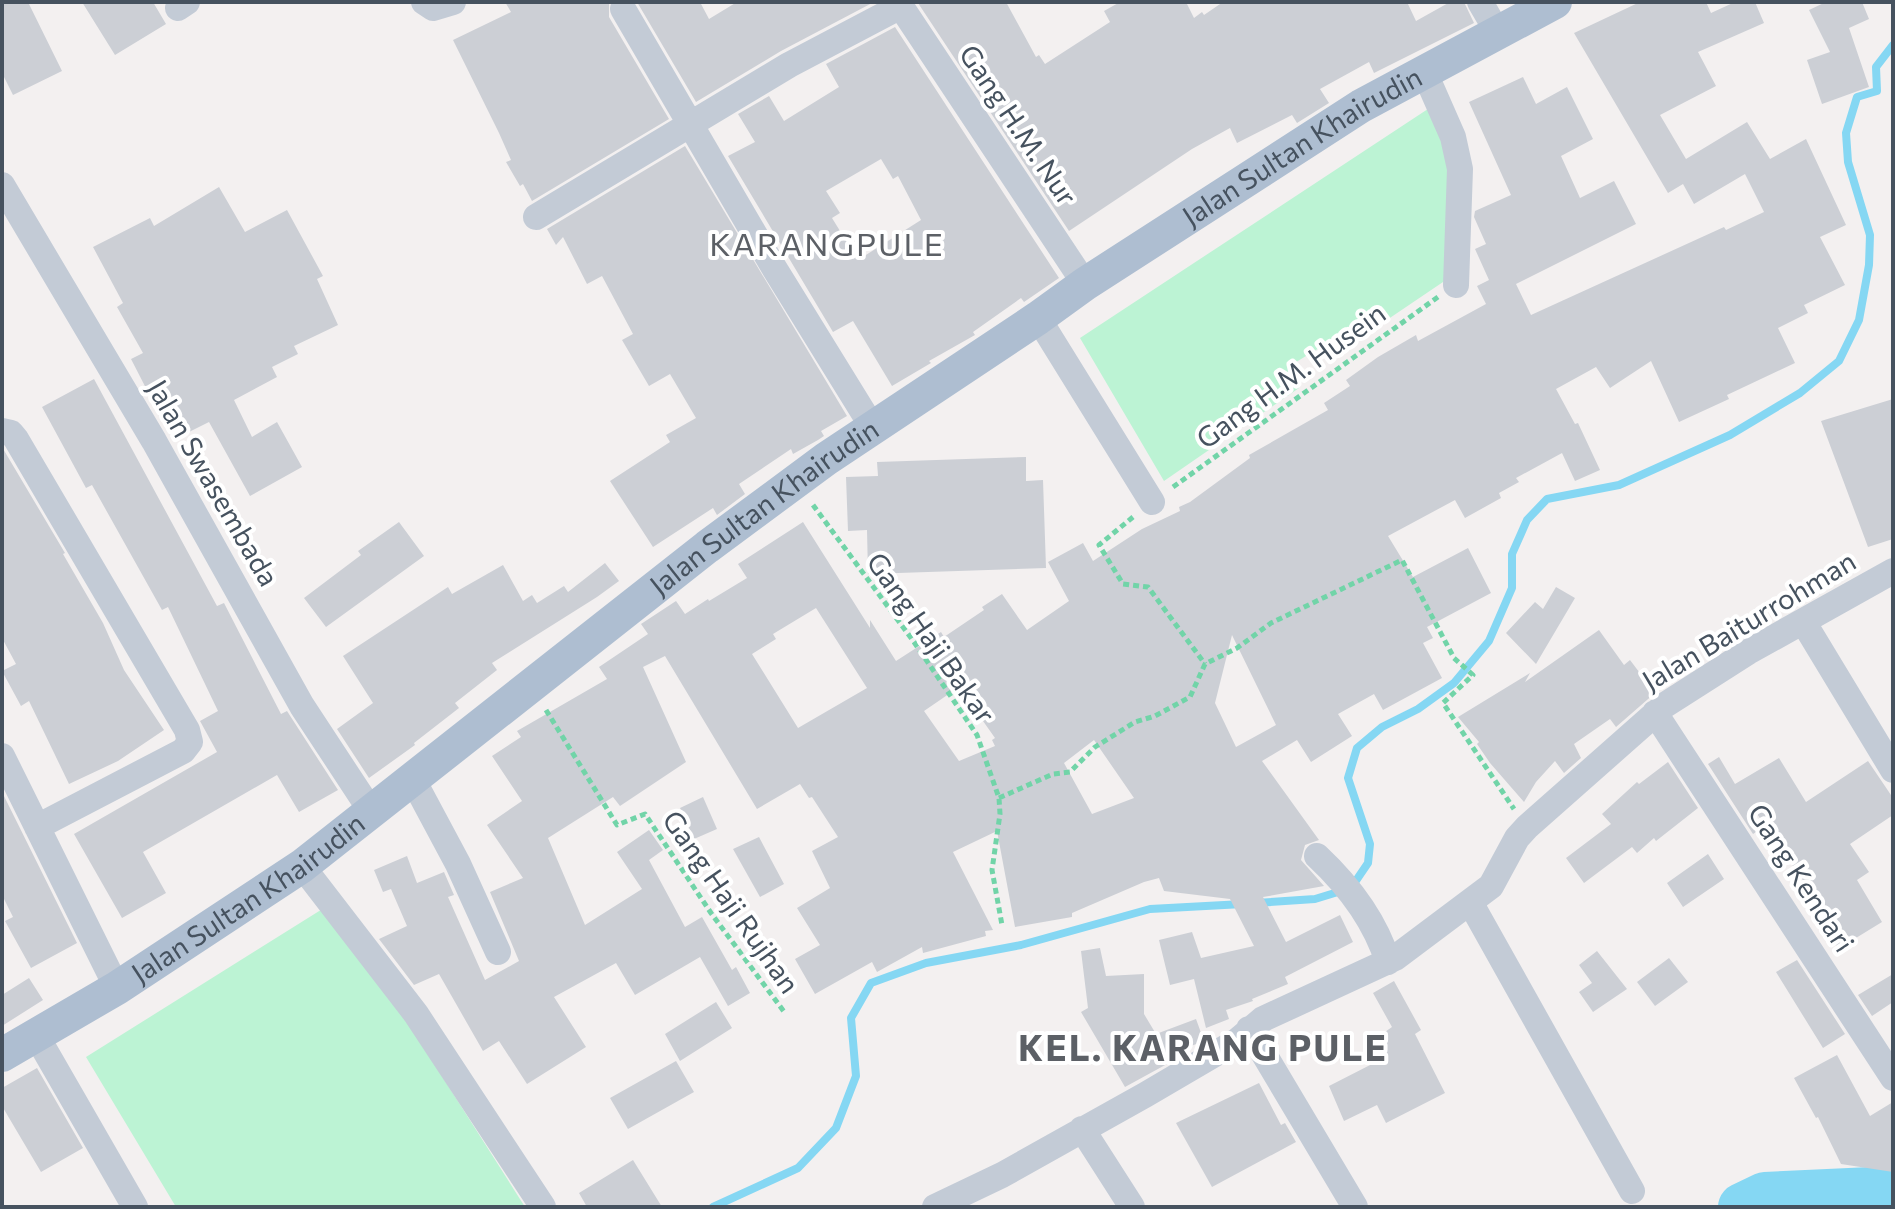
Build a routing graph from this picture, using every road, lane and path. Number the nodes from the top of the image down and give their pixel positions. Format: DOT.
graph roads {
  1 [pos="424,2"];
  2 [pos="453,2"];
  3 [pos="1480,2"];
  4 [pos="1555,2"];
  5 [pos="900,4"];
  6 [pos="623,9"];
  7 [pos="1498,33"];
  8 [pos="1424,71"];
  9 [pos="690,123"];
  10 [pos="2,185"];
  11 [pos="536,217"];
  12 [pos="1085,284"];
  13 [pos="1456,285"];
  14 [pos="1038,318"];
  15 [pos="873,428"];
  16 [pos="2,431"];
  17 [pos="796,481"];
  18 [pos="1152,502"];
  19 [pos="1893,571"];
  20 [pos="1804,623"];
  21 [pos="1205,664"];
  22 [pos="531,686"];
  23 [pos="1655,713"];
  24 [pos="2,756"];
  25 [pos="1893,770"];
  26 [pos="412,778"];
  27 [pos="999,798"];
  28 [pos="371,811"];
  29 [pos="37,827"];
  30 [pos="1527,827"];
  31 [pos="1317,856"];
  32 [pos="302,866"];
  33 [pos="1470,902"];
  34 [pos="1002,925"];
  35 [pos="498,952"];
  36 [pos="1388,962"];
  37 [pos="117,988"];
  38 [pos="785,1013"];
  39 [pos="1249,1029"];
  40 [pos="36,1035"];
  41 [pos="2,1055"];
  42 [pos="1893,1078"];
  43 [pos="1082,1129"];
  44 [pos="1632,1191"];
  45 [pos="135,1207"];
  46 [pos="543,1207"];
  47 [pos="935,1207"];
  48 [pos="1132,1207"];
  49 [pos="1355,1207"];
  1 -- 2 [label="street"];
  3 -- 7 [label="street"];
  4 -- 7 [label="main road, Jalan Sultan Khairudin"];
  5 -- 9 [label="street"];
  5 -- 12 [label="street, Gang H.M. Nur"];
  6 -- 9 [label="street"];
  7 -- 8 [label="main road, Jalan Sultan Khairudin"];
  8 -- 12 [label="main road, Jalan Sultan Khairudin"];
  8 -- 13 [label="street"];
  9 -- 11 [label="street"];
  9 -- 15 [label="street"];
  10 -- 28 [label="street, Jalan Swasembada"];
  12 -- 14 [label="main road, Jalan Sultan Khairudin"];
  13 -- 18 [label="path, Gang H.M. Husein"];
  14 -- 15 [label="main road, Jalan Sultan Khairudin"];
  14 -- 18 [label="street"];
  15 -- 17 [label="main road, Jalan Sultan Khairudin"];
  16 -- 29 [label="street"];
  17 -- 22 [label="main road, Jalan Sultan Khairudin"];
  17 -- 27 [label="path, Gang Haji Bakar"];
  18 -- 21 [label="path, Gang H.M. Husein"];
  19 -- 20 [label="street, Jalan Baiturrohman"];
  20 -- 23 [label="street, Jalan Baiturrohman"];
  20 -- 25 [label="street"];
  21 -- 27 [label="path"];
  21 -- 30 [label="path"];
  22 -- 26 [label="main road, Jalan Sultan Khairudin"];
  22 -- 38 [label="path, Gang Haji Rujhan"];
  23 -- 30 [label="street, Jalan Baiturrohman"];
  23 -- 42 [label="street, Gang Kendari"];
  24 -- 29 [label="street"];
  26 -- 28 [label="main road, Jalan Sultan Khairudin"];
  26 -- 35 [label="street"];
  27 -- 34 [label="path, Gang Haji Bakar"];
  28 -- 32 [label="main road, Jalan Sultan Khairudin"];
  29 -- 37 [label="street"];
  30 -- 33 [label="street, Jalan Baiturrohman"];
  31 -- 36 [label="street"];
  32 -- 37 [label="main road, Jalan Sultan Khairudin"];
  32 -- 46 [label="street"];
  33 -- 36 [label="street, Jalan Baiturrohman"];
  33 -- 44 [label="street"];
  36 -- 39 [label="street, Jalan Baiturrohman"];
  37 -- 40 [label="main road, Jalan Sultan Khairudin"];
  39 -- 43 [label="street, Jalan Baiturrohman"];
  39 -- 49 [label="street"];
  40 -- 41 [label="main road, Jalan Sultan Khairudin"];
  40 -- 45 [label="street"];
  43 -- 47 [label="street, Jalan Baiturrohman"];
  43 -- 48 [label="street"];
}
